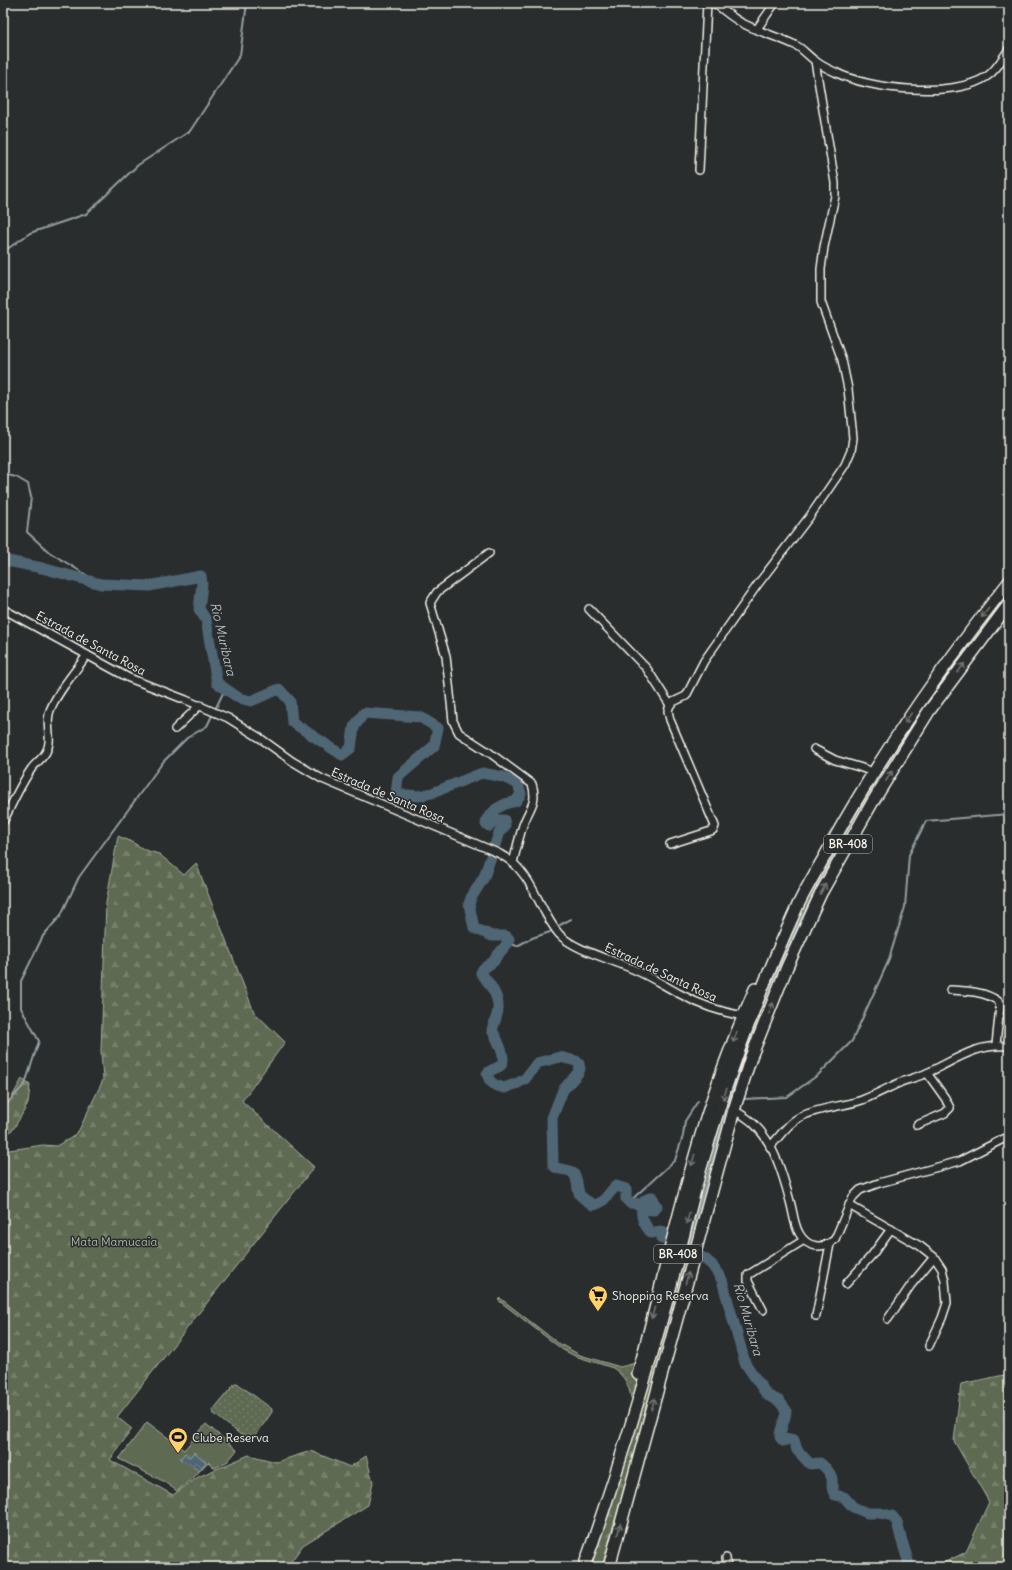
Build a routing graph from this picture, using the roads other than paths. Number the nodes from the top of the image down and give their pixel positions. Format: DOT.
graph roads {
  1 [pos="707,3"];
  2 [pos="714,3"];
  3 [pos="775,3"];
  4 [pos="757,30"];
  5 [pos="1009,49"];
  6 [pos="815,60"];
  7 [pos="699,170"];
  8 [pos="489,553"];
  9 [pos="1009,582"];
  10 [pos="1009,604"];
  11 [pos="3,609"];
  12 [pos="589,609"];
  13 [pos="87,655"];
  14 [pos="670,705"];
  15 [pos="200,706"];
  16 [pos="175,729"];
  17 [pos="814,749"];
  18 [pos="873,772"];
  19 [pos="3,822"];
  20 [pos="840,828"];
  21 [pos="670,844"];
  22 [pos="513,863"];
  23 [pos="950,990"];
  24 [pos="743,1016"];
  25 [pos="996,1045"];
  26 [pos="1009,1046"];
  27 [pos="927,1073"];
  28 [pos="734,1110"];
  29 [pos="917,1125"];
  30 [pos="1009,1136"];
  31 [pos="770,1147"];
  32 [pos="849,1205"];
  33 [pos="890,1229"];
  34 [pos="804,1240"];
  35 [pos="830,1244"];
  36 [pos="934,1257"];
  37 [pos="846,1284"];
  38 [pos="763,1310"];
  39 [pos="816,1316"];
  40 [pos="888,1319"];
  41 [pos="929,1346"];
  42 [pos="606,1506"];
  43 [pos="726,1558"];
  44 [pos="584,1567"];
  45 [pos="609,1567"];
  46 [pos="727,1567"];
  1 -- 7 [label="street"];
  2 -- 4 [label="street"];
  3 -- 4 [label="street"];
  4 -- 6 [label="street"];
  5 -- 6 [label="street"];
  6 -- 14 [label="street"];
  8 -- 22 [label="street"];
  9 -- 18 [label="highway, BR-408, one-way"];
  28 -- 10 [label="highway, BR-408, one-way"];
  11 -- 13 [label="street, Estrada de Santa Rosa"];
  12 -- 14 [label="street"];
  13 -- 15 [label="street, Estrada de Santa Rosa"];
  13 -- 19 [label="street"];
  14 -- 21 [label="street"];
  15 -- 16 [label="street"];
  15 -- 22 [label="street, Estrada de Santa Rosa"];
  17 -- 18 [label="street"];
  18 -- 20 [label="highway, BR-408"];
  20 -- 24 [label="highway"];
  20 -- 42 [label="highway, BR-408, one-way"];
  22 -- 24 [label="street, Estrada de Santa Rosa"];
  23 -- 25 [label="street"];
  24 -- 42 [label="highway, one-way"];
  25 -- 26 [label="street"];
  25 -- 27 [label="street"];
  27 -- 29 [label="street"];
  27 -- 31 [label="street"];
  28 -- 31 [label="street"];
  45 -- 28 [label="highway, BR-408, one-way"];
  30 -- 32 [label="street"];
  31 -- 34 [label="street"];
  32 -- 33 [label="street"];
  32 -- 35 [label="street"];
  33 -- 36 [label="street"];
  33 -- 37 [label="street"];
  34 -- 35 [label="street"];
  34 -- 38 [label="street"];
  35 -- 39 [label="street"];
  36 -- 40 [label="street"];
  36 -- 41 [label="street"];
  42 -- 44 [label="highway, BR-408"];
  43 -- 46 [label="street"];
}
